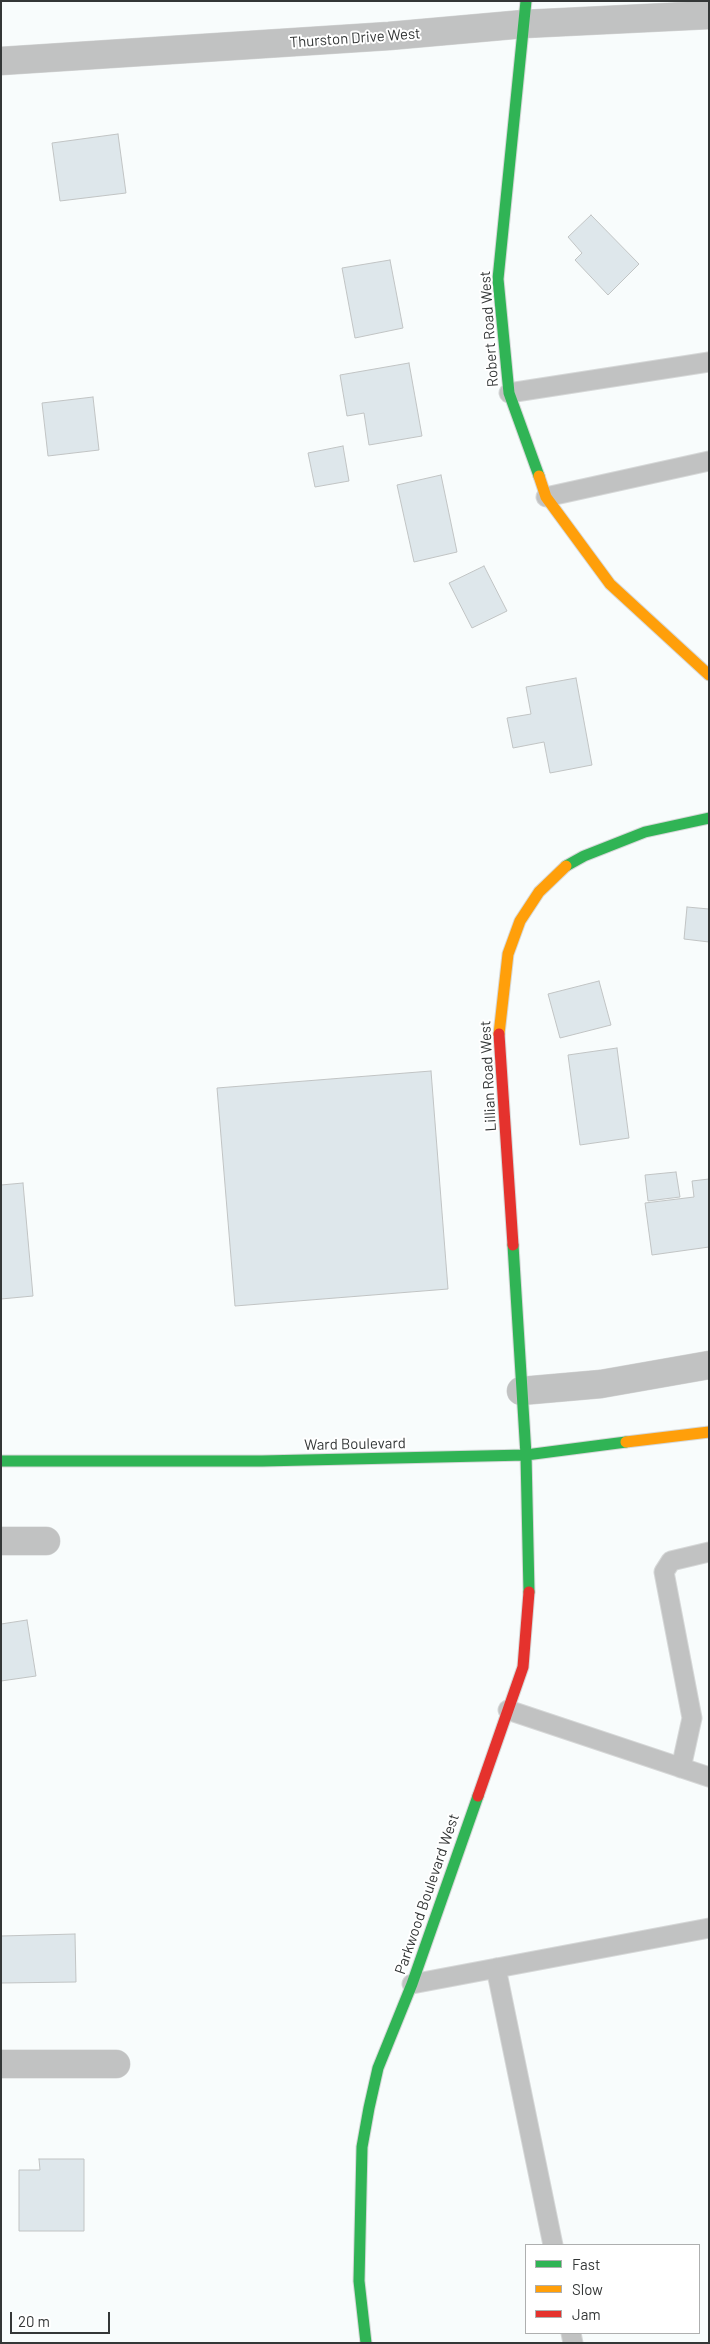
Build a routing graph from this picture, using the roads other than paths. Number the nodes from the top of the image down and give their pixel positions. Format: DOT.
graph roads {
  1 [pos="525,13"];
  2 [pos="709,15"];
  3 [pos="1,61"];
  4 [pos="709,362"];
  5 [pos="509,393"];
  6 [pos="709,461"];
  7 [pos="546,497"];
  8 [pos="709,675"];
  9 [pos="709,818"];
  10 [pos="709,1364"];
  11 [pos="521,1391"];
  12 [pos="709,1432"];
  13 [pos="526,1455"];
  14 [pos="1,1461"];
  15 [pos="1,1541"];
  16 [pos="46,1541"];
  17 [pos="709,1552"];
  18 [pos="508,1710"];
  19 [pos="681,1768"];
  20 [pos="709,1777"];
  21 [pos="709,1928"];
  22 [pos="496,1968"];
  23 [pos="412,1984"];
  24 [pos="1,2064"];
  25 [pos="116,2064"];
  26 [pos="553,2244"];
  27 [pos="366,2343"];
  1 -- 2 [label="street, Thurston Drive West"];
  1 -- 3 [label="street, Thurston Drive West"];
  1 -- 5 [label="street, Robert Road West"];
  4 -- 5 [label="lane"];
  5 -- 7 [label="street, Robert Road West"];
  6 -- 7 [label="lane"];
  7 -- 8 [label="street, Robert Road West"];
  9 -- 11 [label="street, Lillian Road West"];
  10 -- 11 [label="street"];
  11 -- 13 [label="street, Lillian Road West"];
  12 -- 13 [label="street, Ward Boulevard"];
  13 -- 14 [label="street, Ward Boulevard"];
  13 -- 18 [label="street, Parkwood Boulevard West"];
  15 -- 16 [label="street"];
  17 -- 19 [label="lane"];
  18 -- 19 [label="lane"];
  18 -- 23 [label="street, Parkwood Boulevard West"];
  19 -- 20 [label="lane"];
  21 -- 22 [label="lane"];
  22 -- 23 [label="lane"];
  22 -- 26 [label="lane"];
  23 -- 27 [label="street, Parkwood Boulevard West"];
  24 -- 25 [label="street"];
}
